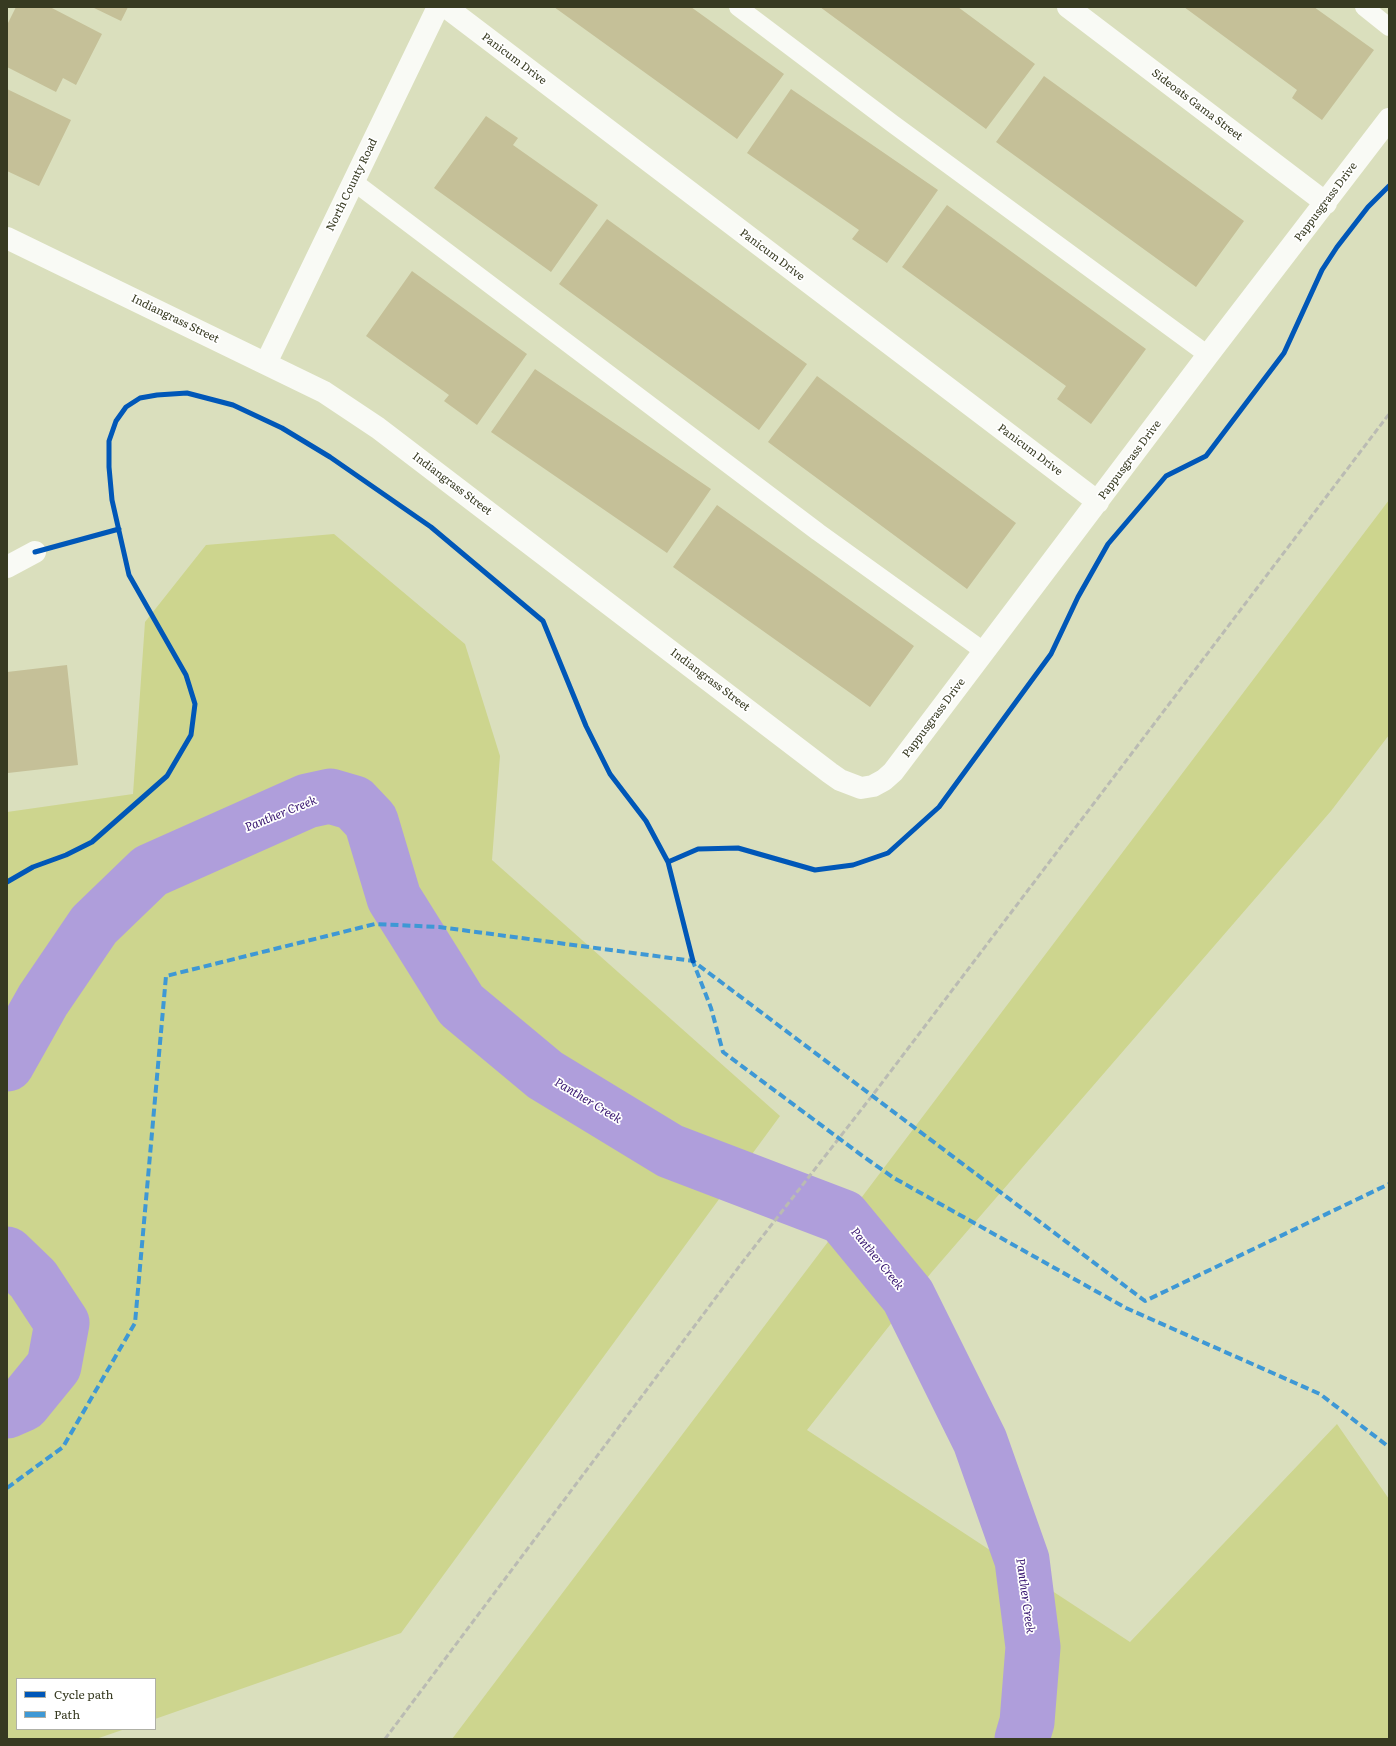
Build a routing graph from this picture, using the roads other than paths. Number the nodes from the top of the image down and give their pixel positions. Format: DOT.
graph roads {
  1 [pos="438,7"];
  2 [pos="446,7"];
  3 [pos="738,7"];
  4 [pos="1068,7"];
  5 [pos="1364,7"];
  6 [pos="1389,27"];
  7 [pos="1389,119"];
  8 [pos="354,182"];
  9 [pos="1326,202"];
  10 [pos="7,238"];
  11 [pos="1208,355"];
  12 [pos="266,363"];
  13 [pos="1098,502"];
  14 [pos="35,552"];
  15 [pos="7,567"];
  16 [pos="984,652"];
  17 [pos="861,788"];
  1 -- 8 [label="street, North County Road"];
  2 -- 13 [label="street, Panicum Drive"];
  3 -- 11 [label="lane"];
  4 -- 9 [label="street, Sideoats Gama Street"];
  5 -- 6 [label="lane"];
  7 -- 9 [label="street, Pappusgrass Drive"];
  8 -- 12 [label="street, North County Road"];
  8 -- 16 [label="lane"];
  9 -- 11 [label="street, Pappusgrass Drive"];
  10 -- 12 [label="street, Indiangrass Street"];
  11 -- 13 [label="street, Pappusgrass Drive"];
  12 -- 17 [label="street, Indiangrass Street"];
  13 -- 16 [label="street, Pappusgrass Drive"];
  14 -- 15 [label="street"];
  16 -- 17 [label="street, Pappusgrass Drive"];
}
